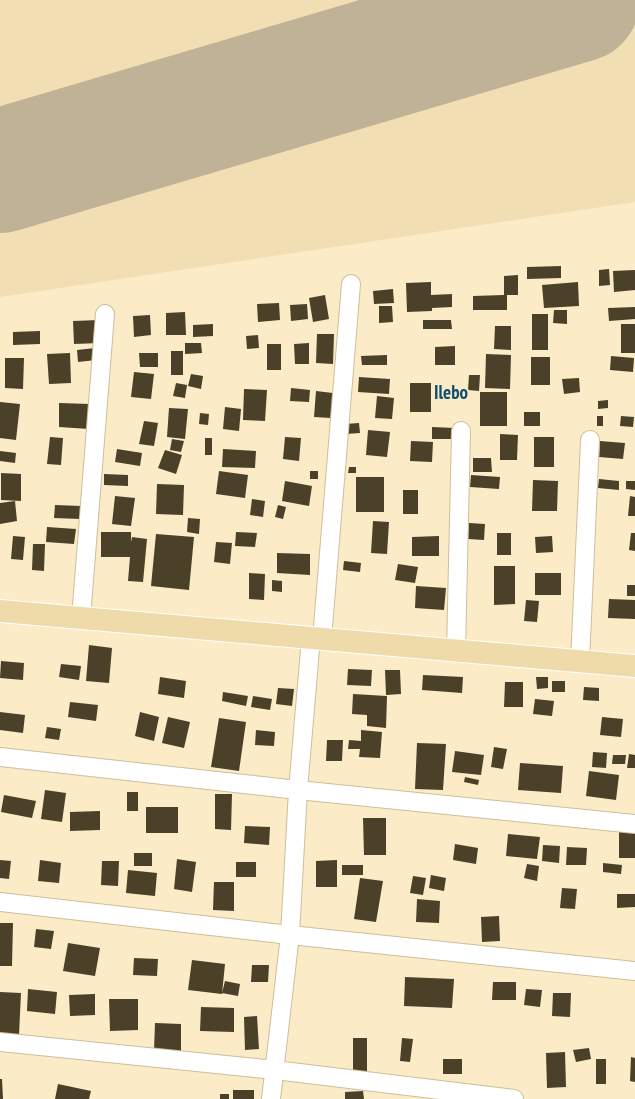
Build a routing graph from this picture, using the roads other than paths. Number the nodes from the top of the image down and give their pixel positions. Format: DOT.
graph roads {
  1 [pos="351,284"];
  2 [pos="105,314"];
  3 [pos="461,431"];
  4 [pos="590,440"];
  5 [pos="0,611"];
  6 [pos="81,618"];
  7 [pos="317,639"];
  8 [pos="456,651"];
  9 [pos="580,662"];
  10 [pos="635,666"];
  11 [pos="0,757"];
  12 [pos="298,790"];
  13 [pos="635,824"];
  14 [pos="0,902"];
  15 [pos="290,936"];
  16 [pos="635,970"];
  17 [pos="0,1042"];
  18 [pos="275,1070"];
  19 [pos="271,1099"];
  20 [pos="514,1099"];
  1 -- 7 [label="street"];
  2 -- 6 [label="street"];
  3 -- 8 [label="street"];
  4 -- 9 [label="street"];
  5 -- 6 [label="main road"];
  6 -- 7 [label="main road"];
  7 -- 8 [label="main road"];
  7 -- 12 [label="street"];
  8 -- 9 [label="main road"];
  9 -- 10 [label="main road"];
  11 -- 12 [label="street"];
  12 -- 13 [label="street"];
  12 -- 15 [label="street"];
  14 -- 15 [label="street"];
  15 -- 16 [label="street"];
  15 -- 18 [label="street"];
  17 -- 18 [label="street"];
  18 -- 19 [label="street"];
  18 -- 20 [label="street"];
}
